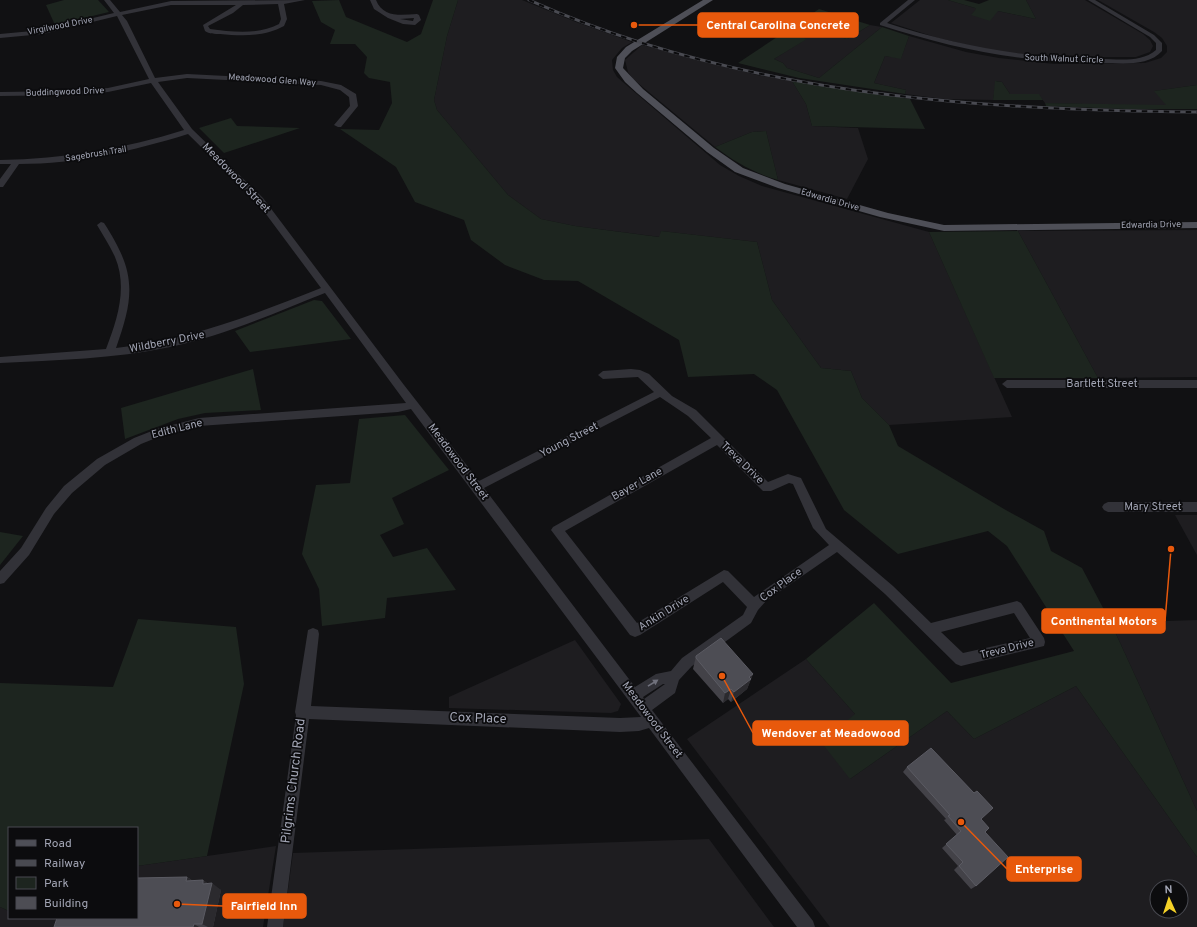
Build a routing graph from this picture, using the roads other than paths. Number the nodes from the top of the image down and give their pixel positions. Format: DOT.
graph roads {
  1 [pos="107,0"];
  2 [pos="302,0"];
  3 [pos="373,0"];
  4 [pos="709,0"];
  5 [pos="912,0"];
  6 [pos="1091,0"];
  7 [pos="242,1"];
  8 [pos="281,3"];
  9 [pos="119,14"];
  10 [pos="392,16"];
  11 [pos="0,36"];
  12 [pos="153,80"];
  13 [pos="0,94"];
  14 [pos="338,125"];
  15 [pos="189,131"];
  16 [pos="0,162"];
  17 [pos="17,162"];
  18 [pos="0,185"];
  19 [pos="101,225"];
  20 [pos="1197,225"];
  21 [pos="326,289"];
  22 [pos="110,352"];
  23 [pos="0,360"];
  24 [pos="603,375"];
  25 [pos="1006,384"];
  26 [pos="1197,384"];
  27 [pos="660,393"];
  28 [pos="414,405"];
  29 [pos="718,439"];
  30 [pos="477,487"];
  31 [pos="1108,507"];
  32 [pos="1197,507"];
  33 [pos="557,530"];
  34 [pos="838,545"];
  35 [pos="0,579"];
  36 [pos="754,606"];
  37 [pos="930,629"];
  38 [pos="313,634"];
  39 [pos="674,677"];
  40 [pos="634,695"];
  41 [pos="643,708"];
  42 [pos="302,712"];
  43 [pos="653,720"];
  44 [pos="275,927"];
  45 [pos="807,927"];
  1 -- 9 [label="street, Meadowood Street"];
  2 -- 8 [label="street, Virgilwood Drive"];
  3 -- 10 [label="street"];
  4 -- 20 [label="main road, Edwardia Drive"];
  5 -- 6 [label="street, South Walnut Circle"];
  7 -- 8 [label="street, Virgilwood Drive"];
  7 -- 8 [label="street"];
  7 -- 9 [label="street, Virgilwood Drive"];
  9 -- 11 [label="street, Virgilwood Drive"];
  9 -- 12 [label="street, Meadowood Street"];
  12 -- 13 [label="street, Buddingwood Drive"];
  12 -- 14 [label="street, Meadowood Glen Way"];
  12 -- 15 [label="street, Meadowood Street"];
  15 -- 17 [label="street, Sagebrush Trail"];
  15 -- 21 [label="street, Meadowood Street"];
  16 -- 17 [label="street, Sagebrush Trail"];
  17 -- 18 [label="street"];
  19 -- 22 [label="street"];
  21 -- 22 [label="street, Wildberry Drive"];
  21 -- 28 [label="street, Meadowood Street"];
  22 -- 23 [label="street, Wildberry Drive"];
  24 -- 27 [label="street, Treva Drive"];
  25 -- 26 [label="street, Bartlett Street"];
  27 -- 29 [label="street, Treva Drive"];
  27 -- 30 [label="street, Young Street"];
  28 -- 30 [label="street, Meadowood Street"];
  28 -- 35 [label="street, Edith Lane"];
  29 -- 33 [label="street, Bayer Lane"];
  29 -- 34 [label="street, Treva Drive"];
  30 -- 40 [label="street, Meadowood Street"];
  31 -- 32 [label="street, Mary Street"];
  33 -- 36 [label="street, Ankin Drive"];
  34 -- 36 [label="street, Cox Place"];
  34 -- 37 [label="street, Treva Drive"];
  36 -- 39 [label="street, Cox Place"];
  37 -- 37 [label="street, Treva Drive"];
  38 -- 42 [label="street, Pilgrims Church Road"];
  40 -- 39 [label="street, one-way"];
  39 -- 41 [label="street, Cox Place"];
  40 -- 41 [label="street, Meadowood Street"];
  41 -- 43 [label="street, Meadowood Street"];
  42 -- 43 [label="street, Cox Place"];
  42 -- 44 [label="street, Pilgrims Church Road"];
  43 -- 45 [label="street, Meadowood Street"];
}
